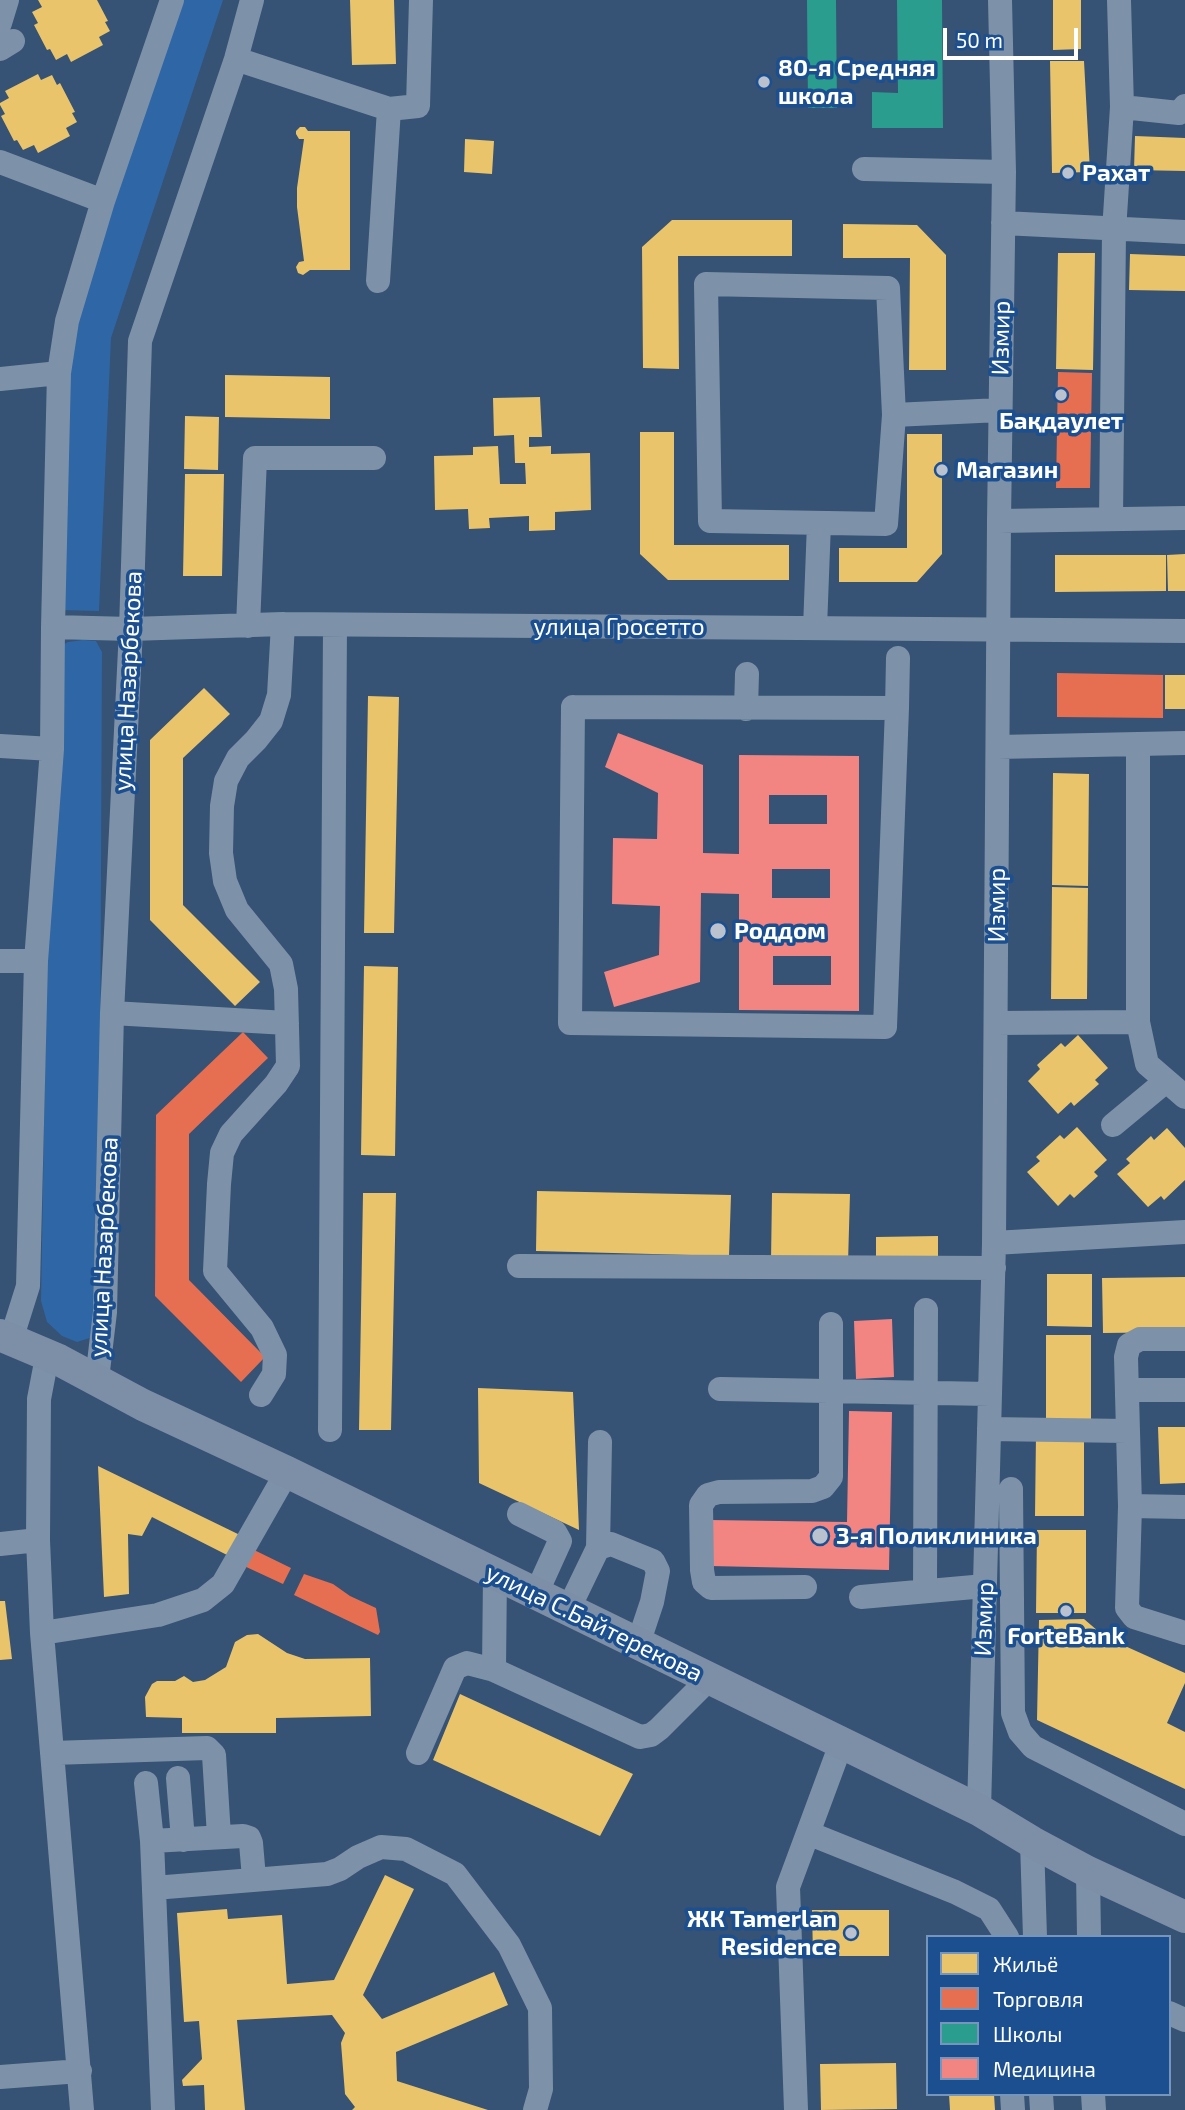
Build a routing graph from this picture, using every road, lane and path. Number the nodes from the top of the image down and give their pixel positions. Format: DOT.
graph roads {
  1 [pos="7,0"];
  2 [pos="172,0"];
  3 [pos="252,0"];
  4 [pos="421,0"];
  5 [pos="1000,0"];
  6 [pos="1119,0"];
  7 [pos="4,38"];
  8 [pos="236,59"];
  9 [pos="1185,106"];
  10 [pos="1122,107"];
  11 [pos="389,109"];
  12 [pos="0,162"];
  13 [pos="864,169"];
  14 [pos="1004,172"];
  15 [pos="103,201"];
  16 [pos="1003,223"];
  17 [pos="1114,231"];
  18 [pos="1185,232"];
  19 [pos="378,281"];
  20 [pos="59,373"];
  21 [pos="0,379"];
  22 [pos="1000,410"];
  23 [pos="894,415"];
  24 [pos="374,458"];
  25 [pos="1185,518"];
  26 [pos="1111,519"];
  27 [pos="999,521"];
  28 [pos="818,523"];
  29 [pos="283,624"];
  30 [pos="335,625"];
  31 [pos="248,626"];
  32 [pos="53,627"];
  33 [pos="815,628"];
  34 [pos="131,629"];
  35 [pos="999,629"];
  36 [pos="1185,631"];
  37 [pos="898,659"];
  38 [pos="747,674"];
  39 [pos="897,708"];
  40 [pos="746,709"];
  41 [pos="1185,743"];
  42 [pos="1138,744"];
  43 [pos="0,746"];
  44 [pos="998,747"];
  45 [pos="52,749"];
  46 [pos="0,961"];
  47 [pos="36,961"];
  48 [pos="112,1013"];
  49 [pos="1139,1022"];
  50 [pos="286,1023"];
  51 [pos="996,1023"];
  52 [pos="1166,1081"];
  53 [pos="1185,1097"];
  54 [pos="1112,1125"];
  55 [pos="1185,1232"];
  56 [pos="994,1243"];
  57 [pos="519,1266"];
  58 [pos="993,1268"];
  59 [pos="926,1310"];
  60 [pos="831,1324"];
  61 [pos="5,1338"];
  62 [pos="1185,1339"];
  63 [pos="47,1357"];
  64 [pos="97,1379"];
  65 [pos="720,1389"];
  66 [pos="1127,1390"];
  67 [pos="1185,1390"];
  68 [pos="831,1391"];
  69 [pos="926,1392"];
  70 [pos="990,1394"];
  71 [pos="261,1395"];
  72 [pos="989,1429"];
  73 [pos="330,1430"];
  74 [pos="1127,1431"];
  75 [pos="600,1441"];
  76 [pos="287,1472"];
  77 [pos="1012,1489"];
  78 [pos="1130,1506"];
  79 [pos="1185,1507"];
  80 [pos="519,1514"];
  81 [pos="38,1540"];
  82 [pos="0,1544"];
  83 [pos="598,1548"];
  84 [pos="495,1574"];
  85 [pos="985,1586"];
  86 [pos="805,1587"];
  87 [pos="925,1591"];
  88 [pos="536,1594"];
  89 [pos="861,1597"];
  90 [pos="568,1610"];
  91 [pos="42,1633"];
  92 [pos="1185,1633"];
  93 [pos="638,1644"];
  94 [pos="494,1670"];
  95 [pos="709,1679"];
  96 [pos="841,1744"];
  97 [pos="418,1752"];
  98 [pos="52,1753"];
  99 [pos="178,1778"];
  100 [pos="146,1783"];
  101 [pos="979,1810"];
  102 [pos="1185,1824"];
  103 [pos="808,1833"];
  104 [pos="219,1836"];
  105 [pos="183,1840"];
  106 [pos="152,1842"];
  107 [pos="1032,1842"];
  108 [pos="1088,1872"];
  109 [pos="254,1878"];
  110 [pos="154,1888"];
  111 [pos="1185,1917"];
  112 [pos="1006,1935"];
  113 [pos="1035,1935"];
  114 [pos="1089,1935"];
  115 [pos="79,2071"];
  116 [pos="0,2077"];
  117 [pos="82,2110"];
  118 [pos="163,2110"];
  119 [pos="535,2110"];
  120 [pos="796,2110"];
  1 -- 7 [label="street"];
  2 -- 15 [label="street"];
  3 -- 8 [label="street, улица Назарбекова"];
  4 -- 11 [label="street"];
  5 -- 14 [label="street, Измир"];
  6 -- 10 [label="street"];
  8 -- 11 [label="street"];
  8 -- 34 [label="street, улица Назарбекова"];
  9 -- 10 [label="street"];
  10 -- 17 [label="street"];
  11 -- 19 [label="street"];
  12 -- 15 [label="street"];
  13 -- 14 [label="street"];
  14 -- 16 [label="street, Измир"];
  15 -- 20 [label="street"];
  16 -- 17 [label="street"];
  16 -- 22 [label="street, Измир"];
  17 -- 18 [label="street"];
  17 -- 26 [label="street"];
  20 -- 21 [label="street"];
  20 -- 32 [label="street"];
  22 -- 23 [label="street"];
  22 -- 27 [label="street, Измир"];
  23 -- 28 [label="street"];
  23 -- 28 [label="street"];
  24 -- 31 [label="street"];
  25 -- 26 [label="street"];
  26 -- 27 [label="street"];
  27 -- 35 [label="street, Измир"];
  28 -- 33 [label="street"];
  29 -- 30 [label="street, улица Гросетто"];
  29 -- 31 [label="street, улица Гросетто"];
  29 -- 50 [label="street"];
  30 -- 33 [label="street, улица Гросетто"];
  30 -- 73 [label="street"];
  31 -- 34 [label="street, улица Гросетто"];
  32 -- 34 [label="street, улица Гросетто"];
  32 -- 45 [label="street"];
  33 -- 35 [label="street, улица Гросетто"];
  34 -- 48 [label="street, улица Назарбекова"];
  35 -- 36 [label="street, улица Гросетто"];
  35 -- 44 [label="street, Измир"];
  37 -- 39 [label="street"];
  38 -- 40 [label="street"];
  39 -- 40 [label="street"];
  39 -- 40 [label="street"];
  41 -- 42 [label="street"];
  42 -- 44 [label="street"];
  42 -- 49 [label="street"];
  43 -- 45 [label="street"];
  44 -- 51 [label="street, Измир"];
  45 -- 47 [label="street"];
  46 -- 47 [label="street"];
  47 -- 61 [label="street"];
  48 -- 50 [label="street"];
  48 -- 64 [label="street, улица Назарбекова"];
  49 -- 51 [label="street"];
  49 -- 52 [label="street"];
  50 -- 71 [label="street"];
  51 -- 56 [label="street, Измир"];
  52 -- 53 [label="street"];
  52 -- 54 [label="street"];
  55 -- 56 [label="street"];
  56 -- 58 [label="street, Измир"];
  57 -- 58 [label="street"];
  58 -- 70 [label="street, Измир"];
  59 -- 69 [label="street"];
  60 -- 68 [label="street"];
  61 -- 63 [label="main road, улица С.Байтерекова"];
  62 -- 66 [label="street"];
  63 -- 64 [label="main road, улица С.Байтерекова"];
  63 -- 81 [label="street"];
  64 -- 76 [label="main road, улица С.Байтерекова"];
  65 -- 68 [label="street"];
  66 -- 67 [label="street"];
  66 -- 74 [label="street"];
  68 -- 69 [label="street"];
  68 -- 86 [label="street"];
  69 -- 70 [label="street"];
  69 -- 87 [label="street"];
  70 -- 72 [label="street, Измир"];
  72 -- 74 [label="street"];
  72 -- 85 [label="street, Измир"];
  74 -- 78 [label="street"];
  75 -- 83 [label="street"];
  76 -- 84 [label="main road, улица С.Байтерекова"];
  76 -- 91 [label="street"];
  77 -- 102 [label="street"];
  78 -- 79 [label="street"];
  78 -- 92 [label="street"];
  80 -- 88 [label="street"];
  81 -- 82 [label="street"];
  81 -- 91 [label="street"];
  83 -- 90 [label="street"];
  83 -- 93 [label="street"];
  84 -- 88 [label="main road, улица С.Байтерекова"];
  84 -- 94 [label="street"];
  85 -- 87 [label="street"];
  85 -- 101 [label="street, Измир"];
  87 -- 89 [label="street"];
  88 -- 90 [label="main road, улица С.Байтерекова"];
  90 -- 93 [label="main road, улица С.Байтерекова"];
  91 -- 98 [label="street"];
  93 -- 95 [label="main road, улица С.Байтерекова"];
  94 -- 95 [label="street"];
  94 -- 97 [label="street"];
  95 -- 96 [label="main road, улица С.Байтерекова"];
  96 -- 101 [label="main road, улица С.Байтерекова"];
  96 -- 103 [label="street"];
  98 -- 104 [label="street"];
  98 -- 115 [label="street"];
  99 -- 105 [label="street"];
  100 -- 106 [label="street"];
  101 -- 107 [label="main road, улица С.Байтерекова"];
  103 -- 112 [label="street"];
  103 -- 120 [label="street"];
  104 -- 105 [label="street"];
  104 -- 109 [label="street"];
  105 -- 106 [label="street"];
  106 -- 110 [label="street"];
  107 -- 108 [label="main road, улица С.Байтерекова"];
  107 -- 113 [label="street"];
  108 -- 111 [label="main road, улица С.Байтерекова"];
  108 -- 114 [label="street"];
  109 -- 110 [label="street"];
  109 -- 119 [label="street"];
  110 -- 118 [label="street"];
  115 -- 116 [label="street"];
  115 -- 117 [label="street"];
}
